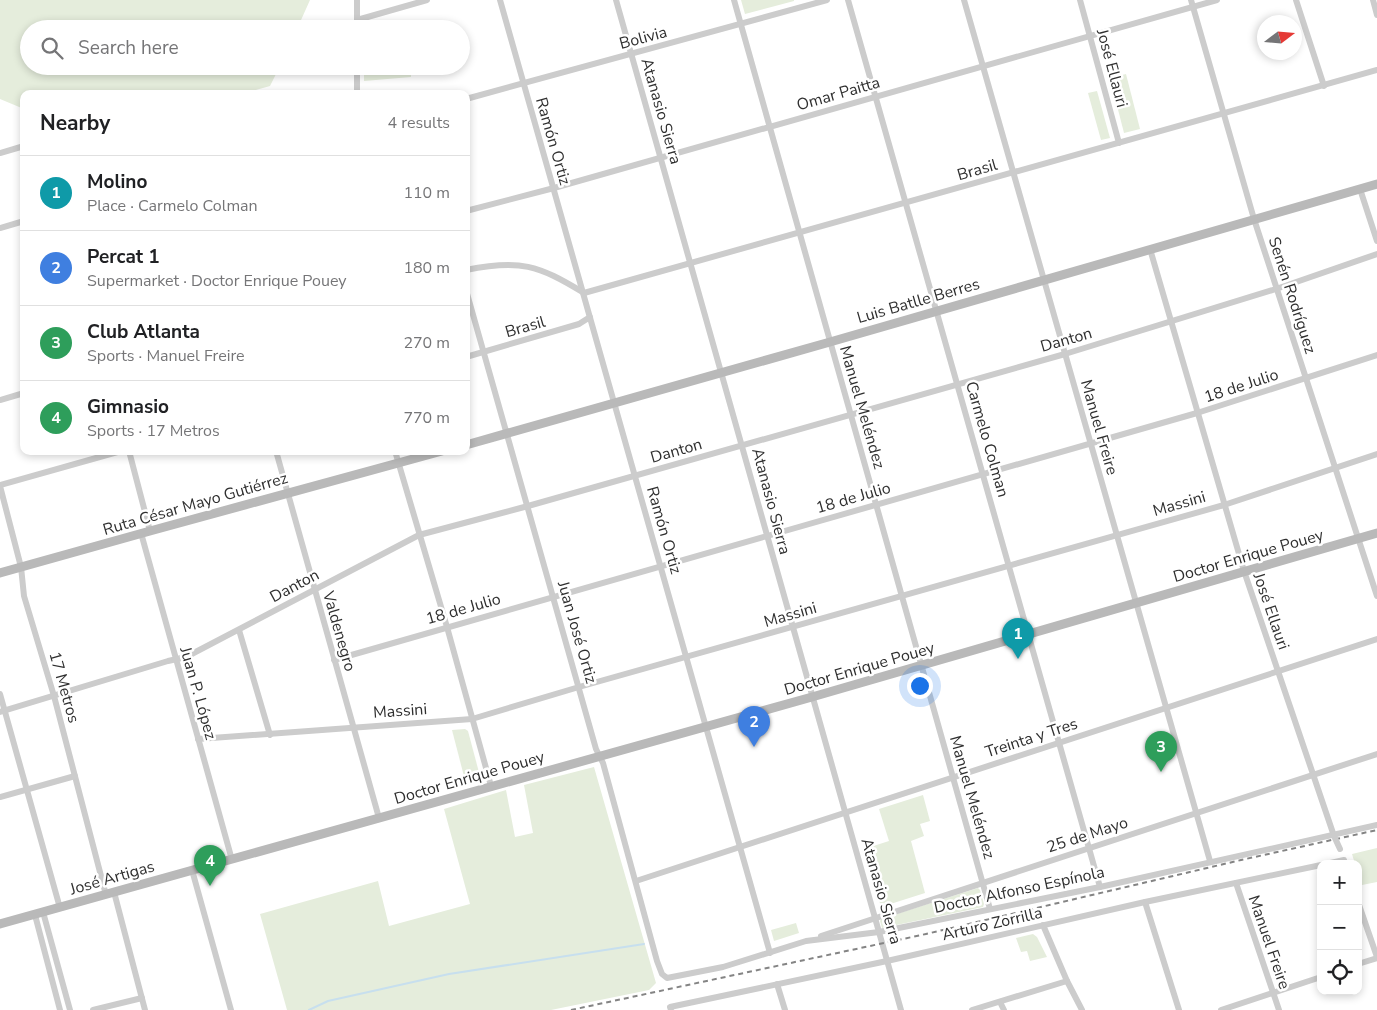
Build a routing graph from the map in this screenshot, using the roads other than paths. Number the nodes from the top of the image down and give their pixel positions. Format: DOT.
graph roads {
  1 [pos="357,0"];
  2 [pos="427,0"];
  3 [pos="500,0"];
  4 [pos="616,0"];
  5 [pos="734,0"];
  6 [pos="827,0"];
  7 [pos="848,0"];
  8 [pos="964,0"];
  9 [pos="1080,0"];
  10 [pos="1216,0"];
  11 [pos="1296,0"];
  12 [pos="1373,0"];
  13 [pos="1192,3"];
  14 [pos="1377,15"];
  15 [pos="357,20"];
  16 [pos="741,25"];
  17 [pos="1090,36"];
  18 [pos="632,55"];
  19 [pos="983,67"];
  20 [pos="1377,70"];
  21 [pos="357,75"];
  22 [pos="524,84"];
  23 [pos="1324,86"];
  24 [pos="357,90"];
  25 [pos="876,96"];
  26 [pos="470,98"];
  27 [pos="1224,114"];
  28 [pos="769,126"];
  29 [pos="1119,143"];
  30 [pos="20,147"];
  31 [pos="0,152"];
  32 [pos="661,158"];
  33 [pos="1014,173"];
  34 [pos="1377,184"];
  35 [pos="554,188"];
  36 [pos="1360,189"];
  37 [pos="907,203"];
  38 [pos="470,210"];
  39 [pos="1254,219"];
  40 [pos="20,222"];
  41 [pos="0,228"];
  42 [pos="799,233"];
  43 [pos="1377,241"];
  44 [pos="1150,249"];
  45 [pos="1377,254"];
  46 [pos="690,264"];
  47 [pos="470,269"];
  48 [pos="1044,279"];
  49 [pos="1276,288"];
  50 [pos="584,293"];
  51 [pos="470,305"];
  52 [pos="936,310"];
  53 [pos="590,316"];
  54 [pos="1170,322"];
  55 [pos="830,342"];
  56 [pos="483,352"];
  57 [pos="1065,354"];
  58 [pos="1377,355"];
  59 [pos="470,356"];
  60 [pos="722,372"];
  61 [pos="1306,379"];
  62 [pos="958,384"];
  63 [pos="20,394"];
  64 [pos="0,400"];
  65 [pos="615,403"];
  66 [pos="850,414"];
  67 [pos="1197,414"];
  68 [pos="507,433"];
  69 [pos="470,443"];
  70 [pos="1091,444"];
  71 [pos="743,446"];
  72 [pos="1377,454"];
  73 [pos="107,455"];
  74 [pos="130,455"];
  75 [pos="277,455"];
  76 [pos="396,455"];
  77 [pos="427,455"];
  78 [pos="398,463"];
  79 [pos="1336,468"];
  80 [pos="984,474"];
  81 [pos="635,476"];
  82 [pos="0,485"];
  83 [pos="288,492"];
  84 [pos="876,505"];
  85 [pos="1224,505"];
  86 [pos="528,506"];
  87 [pos="145,532"];
  88 [pos="1377,533"];
  89 [pos="419,535"];
  90 [pos="1116,536"];
  91 [pos="767,537"];
  92 [pos="1358,539"];
  93 [pos="1010,565"];
  94 [pos="660,566"];
  95 [pos="21,567"];
  96 [pos="1244,571"];
  97 [pos="0,573"];
  98 [pos="314,589"];
  99 [pos="553,596"];
  100 [pos="1377,596"];
  101 [pos="902,597"];
  102 [pos="1136,603"];
  103 [pos="447,627"];
  104 [pos="793,627"];
  105 [pos="239,630"];
  106 [pos="1028,635"];
  107 [pos="1377,639"];
  108 [pos="686,658"];
  109 [pos="175,659"];
  110 [pos="334,660"];
  111 [pos="922,666"];
  112 [pos="1278,670"];
  113 [pos="579,687"];
  114 [pos="0,694"];
  115 [pos="54,696"];
  116 [pos="812,697"];
  117 [pos="1165,707"];
  118 [pos="2,711"];
  119 [pos="472,719"];
  120 [pos="706,726"];
  121 [pos="354,727"];
  122 [pos="270,734"];
  123 [pos="198,739"];
  124 [pos="1059,742"];
  125 [pos="1377,754"];
  126 [pos="599,756"];
  127 [pos="1313,775"];
  128 [pos="75,776"];
  129 [pos="953,777"];
  130 [pos="491,786"];
  131 [pos="26,789"];
  132 [pos="0,797"];
  133 [pos="845,812"];
  134 [pos="1196,813"];
  135 [pos="379,818"];
  136 [pos="1377,825"];
  137 [pos="1334,836"];
  138 [pos="740,847"];
  139 [pos="1089,848"];
  140 [pos="232,860"];
  141 [pos="1343,860"];
  142 [pos="1210,862"];
  143 [pos="1317,866"];
  144 [pos="192,870"];
  145 [pos="636,881"];
  146 [pos="983,882"];
  147 [pos="1236,883"];
  148 [pos="1100,887"];
  149 [pos="110,894"];
  150 [pos="1145,902"];
  151 [pos="1359,905"];
  152 [pos="60,908"];
  153 [pos="990,909"];
  154 [pos="39,914"];
  155 [pos="875,918"];
  156 [pos="0,924"];
  157 [pos="1043,925"];
  158 [pos="879,932"];
  159 [pos="806,941"];
  160 [pos="770,953"];
  161 [pos="1377,958"];
  162 [pos="887,961"];
  163 [pos="1362,963"];
  164 [pos="667,978"];
  165 [pos="1317,978"];
  166 [pos="1067,981"];
  167 [pos="777,984"];
  168 [pos="1273,993"];
  169 [pos="142,998"];
  170 [pos="1000,1002"];
  171 [pos="670,1008"];
  172 [pos="60,1010"];
  173 [pos="70,1010"];
  174 [pos="93,1010"];
  175 [pos="146,1010"];
  176 [pos="231,1010"];
  177 [pos="785,1010"];
  178 [pos="901,1010"];
  179 [pos="972,1010"];
  180 [pos="1004,1010"];
  181 [pos="1082,1010"];
  182 [pos="1179,1010"];
  183 [pos="1221,1010"];
  184 [pos="1279,1010"];
  1 -- 15 [label="street"];
  2 -- 15 [label="street"];
  3 -- 22 [label="street, Ramón Ortiz"];
  4 -- 18 [label="street, Atanasio Sierra"];
  5 -- 16 [label="street, Manuel Meléndez"];
  6 -- 16 [label="street, Bolivia"];
  7 -- 25 [label="street, Carmelo Colman"];
  8 -- 19 [label="street, Manuel Freire"];
  9 -- 17 [label="street, José Ellauri"];
  10 -- 13 [label="street, Omar Paitta"];
  11 -- 23 [label="street"];
  12 -- 14 [label="street"];
  13 -- 17 [label="street, Omar Paitta"];
  13 -- 27 [label="street, Senén Rodríguez"];
  16 -- 18 [label="street, Bolivia"];
  16 -- 28 [label="street, Manuel Meléndez"];
  17 -- 19 [label="street, Omar Paitta"];
  17 -- 29 [label="street, José Ellauri"];
  18 -- 22 [label="street, Bolivia"];
  18 -- 32 [label="street, Atanasio Sierra"];
  19 -- 25 [label="street, Omar Paitta"];
  19 -- 33 [label="street, Manuel Freire"];
  20 -- 23 [label="street, Brasil"];
  21 -- 24 [label="street"];
  22 -- 26 [label="street, Bolivia"];
  22 -- 35 [label="street, Ramón Ortiz"];
  23 -- 27 [label="street, Brasil"];
  25 -- 28 [label="street, Omar Paitta"];
  25 -- 37 [label="street, Carmelo Colman"];
  27 -- 29 [label="street, Brasil"];
  27 -- 39 [label="street, Senén Rodríguez"];
  28 -- 32 [label="street, Omar Paitta"];
  28 -- 42 [label="street, Manuel Meléndez"];
  29 -- 33 [label="street, Brasil"];
  30 -- 31 [label="street"];
  32 -- 35 [label="street, Omar Paitta"];
  32 -- 46 [label="street, Atanasio Sierra"];
  33 -- 37 [label="street, Brasil"];
  33 -- 48 [label="street, Manuel Freire"];
  34 -- 36 [label="street, Luis Batlle Berres"];
  35 -- 38 [label="street, Omar Paitta"];
  35 -- 50 [label="street, Ramón Ortiz"];
  36 -- 39 [label="street, Luis Batlle Berres"];
  36 -- 43 [label="street"];
  37 -- 42 [label="street, Brasil"];
  37 -- 52 [label="street, Carmelo Colman"];
  39 -- 44 [label="street, Luis Batlle Berres"];
  39 -- 49 [label="street, Senén Rodríguez"];
  40 -- 41 [label="street"];
  42 -- 46 [label="street, Brasil"];
  42 -- 55 [label="street, Manuel Meléndez"];
  44 -- 48 [label="street, Luis Batlle Berres"];
  44 -- 54 [label="street, José Ellauri"];
  45 -- 49 [label="street, Danton"];
  46 -- 50 [label="street, Brasil"];
  46 -- 60 [label="street, Atanasio Sierra"];
  47 -- 50 [label="street"];
  48 -- 52 [label="street, Luis Batlle Berres"];
  48 -- 57 [label="street, Manuel Freire"];
  49 -- 54 [label="street, Danton"];
  49 -- 61 [label="street, Senén Rodríguez"];
  50 -- 53 [label="street, Ramón Ortiz"];
  51 -- 56 [label="street, Juan José Ortiz"];
  52 -- 55 [label="street, Luis Batlle Berres"];
  52 -- 62 [label="street, Carmelo Colman"];
  53 -- 56 [label="street, Brasil"];
  53 -- 65 [label="street, Ramón Ortiz"];
  54 -- 57 [label="street, Danton"];
  54 -- 67 [label="street, José Ellauri"];
  55 -- 60 [label="street, Luis Batlle Berres"];
  55 -- 66 [label="street, Manuel Meléndez"];
  56 -- 59 [label="street, Brasil"];
  56 -- 68 [label="street, Juan José Ortiz"];
  57 -- 62 [label="street, Danton"];
  57 -- 70 [label="street, Manuel Freire"];
  58 -- 61 [label="street, 18 de Julio"];
  60 -- 65 [label="street, Luis Batlle Berres"];
  60 -- 71 [label="street, Atanasio Sierra"];
  61 -- 67 [label="street, 18 de Julio"];
  61 -- 79 [label="street, Senén Rodríguez"];
  62 -- 66 [label="street, Danton"];
  62 -- 80 [label="street, Carmelo Colman"];
  63 -- 64 [label="street"];
  65 -- 68 [label="street, Luis Batlle Berres"];
  65 -- 81 [label="street, Ramón Ortiz"];
  66 -- 71 [label="street, Danton"];
  66 -- 84 [label="street, Manuel Meléndez"];
  67 -- 70 [label="street, 18 de Julio"];
  67 -- 85 [label="street, José Ellauri"];
  68 -- 69 [label="street, Luis Batlle Berres"];
  68 -- 86 [label="street, Juan José Ortiz"];
  70 -- 80 [label="street, 18 de Julio"];
  70 -- 90 [label="street, Manuel Freire"];
  71 -- 81 [label="street, Danton"];
  71 -- 91 [label="street, Atanasio Sierra"];
  72 -- 79 [label="street, Massini"];
  73 -- 82 [label="street"];
  74 -- 87 [label="street, Juan P. López"];
  75 -- 83 [label="street, Valdenegro"];
  76 -- 78 [label="street"];
  77 -- 78 [label="street"];
  78 -- 83 [label="street, Ruta César Mayo Gutiérrez"];
  78 -- 89 [label="street"];
  79 -- 85 [label="street, Massini"];
  79 -- 92 [label="street, Senén Rodríguez"];
  80 -- 84 [label="street, 18 de Julio"];
  80 -- 93 [label="street, Carmelo Colman"];
  81 -- 86 [label="street, Danton"];
  81 -- 94 [label="street, Ramón Ortiz"];
  82 -- 95 [label="street, 17 Metros"];
  83 -- 87 [label="street, Ruta César Mayo Gutiérrez"];
  83 -- 98 [label="street, Valdenegro"];
  84 -- 91 [label="street, 18 de Julio"];
  84 -- 101 [label="street, Manuel Meléndez"];
  85 -- 90 [label="street, Massini"];
  85 -- 96 [label="street, José Ellauri"];
  86 -- 89 [label="street, Danton"];
  86 -- 99 [label="street, Juan José Ortiz"];
  87 -- 95 [label="street, Ruta César Mayo Gutiérrez"];
  87 -- 109 [label="street, Juan P. López"];
  88 -- 92 [label="street, Doctor Enrique Pouey"];
  89 -- 98 [label="street, Danton"];
  89 -- 103 [label="street"];
  90 -- 93 [label="street, Massini"];
  90 -- 102 [label="street, Manuel Freire"];
  91 -- 94 [label="street, 18 de Julio"];
  91 -- 104 [label="street, Atanasio Sierra"];
  92 -- 96 [label="street, Doctor Enrique Pouey"];
  92 -- 100 [label="street, Senén Rodríguez"];
  93 -- 101 [label="street, Massini"];
  93 -- 106 [label="street, Carmelo Colman"];
  94 -- 99 [label="street, 18 de Julio"];
  94 -- 108 [label="street, Ramón Ortiz"];
  95 -- 97 [label="street, Ruta César Mayo Gutiérrez"];
  95 -- 115 [label="street, 17 Metros"];
  96 -- 102 [label="street, Doctor Enrique Pouey"];
  96 -- 112 [label="street, José Ellauri"];
  98 -- 105 [label="street, Danton"];
  98 -- 110 [label="street, Valdenegro"];
  99 -- 103 [label="street, 18 de Julio"];
  99 -- 113 [label="street, Juan José Ortiz"];
  101 -- 104 [label="street, Massini"];
  101 -- 111 [label="street, Manuel Meléndez"];
  102 -- 106 [label="street, Doctor Enrique Pouey"];
  102 -- 117 [label="street, Manuel Freire"];
  103 -- 110 [label="street, 18 de Julio"];
  103 -- 119 [label="street"];
  104 -- 108 [label="street, Massini"];
  104 -- 116 [label="street, Atanasio Sierra"];
  105 -- 109 [label="street, Danton"];
  105 -- 122 [label="street"];
  106 -- 111 [label="street, Doctor Enrique Pouey"];
  106 -- 124 [label="street, Carmelo Colman"];
  107 -- 112 [label="street, Treinta y Tres"];
  108 -- 113 [label="street, Massini"];
  108 -- 120 [label="street, Ramón Ortiz"];
  109 -- 115 [label="street, Danton"];
  109 -- 123 [label="street, Juan P. López"];
  110 -- 121 [label="street, Valdenegro"];
  111 -- 116 [label="street, Doctor Enrique Pouey"];
  111 -- 129 [label="street, Manuel Meléndez"];
  112 -- 117 [label="street, Treinta y Tres"];
  112 -- 127 [label="street, José Ellauri"];
  113 -- 119 [label="street, Massini"];
  113 -- 126 [label="street, Juan José Ortiz"];
  114 -- 118 [label="street"];
  115 -- 118 [label="street, Danton"];
  115 -- 128 [label="street, 17 Metros"];
  116 -- 120 [label="street, Doctor Enrique Pouey"];
  116 -- 133 [label="street, Atanasio Sierra"];
  117 -- 124 [label="street, Treinta y Tres"];
  117 -- 134 [label="street, Manuel Freire"];
  118 -- 131 [label="street"];
  119 -- 121 [label="street, Massini"];
  119 -- 130 [label="street"];
  120 -- 126 [label="street, Doctor Enrique Pouey"];
  120 -- 138 [label="street, Ramón Ortiz"];
  121 -- 122 [label="street, Massini"];
  121 -- 135 [label="street, Valdenegro"];
  122 -- 123 [label="street, Massini"];
  123 -- 140 [label="street, Juan P. López"];
  124 -- 129 [label="street, Treinta y Tres"];
  124 -- 139 [label="street, Carmelo Colman"];
  125 -- 127 [label="street, 25 de Mayo"];
  126 -- 130 [label="street, Doctor Enrique Pouey"];
  126 -- 145 [label="street, Juan José Ortiz"];
  127 -- 134 [label="street, 25 de Mayo"];
  127 -- 137 [label="street, José Ellauri"];
  128 -- 131 [label="street"];
  128 -- 149 [label="street, 17 Metros"];
  129 -- 133 [label="street, Treinta y Tres"];
  129 -- 146 [label="street, Manuel Meléndez"];
  130 -- 135 [label="street, Doctor Enrique Pouey"];
  131 -- 132 [label="street"];
  131 -- 152 [label="street"];
  133 -- 138 [label="street, Treinta y Tres"];
  133 -- 155 [label="street, Atanasio Sierra"];
  134 -- 139 [label="street, 25 de Mayo"];
  134 -- 142 [label="street, Manuel Freire"];
  135 -- 140 [label="street, Doctor Enrique Pouey"];
  136 -- 137 [label="street, Doctor Alfonso Espínola"];
  137 -- 141 [label="street, José Ellauri, bridge"];
  137 -- 142 [label="street, Doctor Alfonso Espínola"];
  138 -- 145 [label="street, Treinta y Tres"];
  138 -- 160 [label="street, Ramón Ortiz"];
  139 -- 146 [label="street, 25 de Mayo"];
  139 -- 148 [label="street, Carmelo Colman"];
  140 -- 144 [label="street, José Artigas"];
  142 -- 148 [label="street, Doctor Alfonso Espínola"];
  143 -- 147 [label="street, Arturo Zorrilla"];
  144 -- 149 [label="street, José Artigas"];
  144 -- 176 [label="street"];
  145 -- 164 [label="street, Juan José Ortiz"];
  146 -- 153 [label="street, Manuel Meléndez"];
  146 -- 155 [label="street, 25 de Mayo"];
  147 -- 150 [label="street, Arturo Zorrilla"];
  147 -- 168 [label="street, Manuel Freire"];
  148 -- 153 [label="street, Doctor Alfonso Espínola"];
  149 -- 152 [label="street, José Artigas"];
  149 -- 169 [label="street, 17 Metros"];
  150 -- 157 [label="street, Arturo Zorrilla"];
  150 -- 182 [label="street"];
  151 -- 161 [label="street"];
  152 -- 154 [label="street, José Artigas"];
  153 -- 158 [label="street, Doctor Alfonso Espínola"];
  154 -- 156 [label="street, José Artigas"];
  154 -- 172 [label="street"];
  154 -- 173 [label="street"];
  155 -- 158 [label="street, Atanasio Sierra"];
  155 -- 159 [label="street, 25 de Mayo"];
  157 -- 162 [label="street, Arturo Zorrilla"];
  157 -- 166 [label="street"];
  158 -- 159 [label="street, Doctor Alfonso Espínola"];
  158 -- 162 [label="street, Atanasio Sierra"];
  159 -- 160 [label="street, Doctor Alfonso Espínola"];
  160 -- 164 [label="street, Doctor Alfonso Espínola"];
  161 -- 163 [label="street"];
  162 -- 167 [label="street, Arturo Zorrilla"];
  162 -- 178 [label="street, Atanasio Sierra"];
  165 -- 168 [label="street"];
  166 -- 170 [label="street"];
  166 -- 181 [label="street"];
  167 -- 171 [label="street, Arturo Zorrilla"];
  167 -- 177 [label="street"];
  168 -- 183 [label="street"];
  168 -- 184 [label="street, Manuel Freire"];
  169 -- 174 [label="street"];
  169 -- 175 [label="street, 17 Metros"];
  170 -- 179 [label="street"];
  170 -- 180 [label="street"];
}
